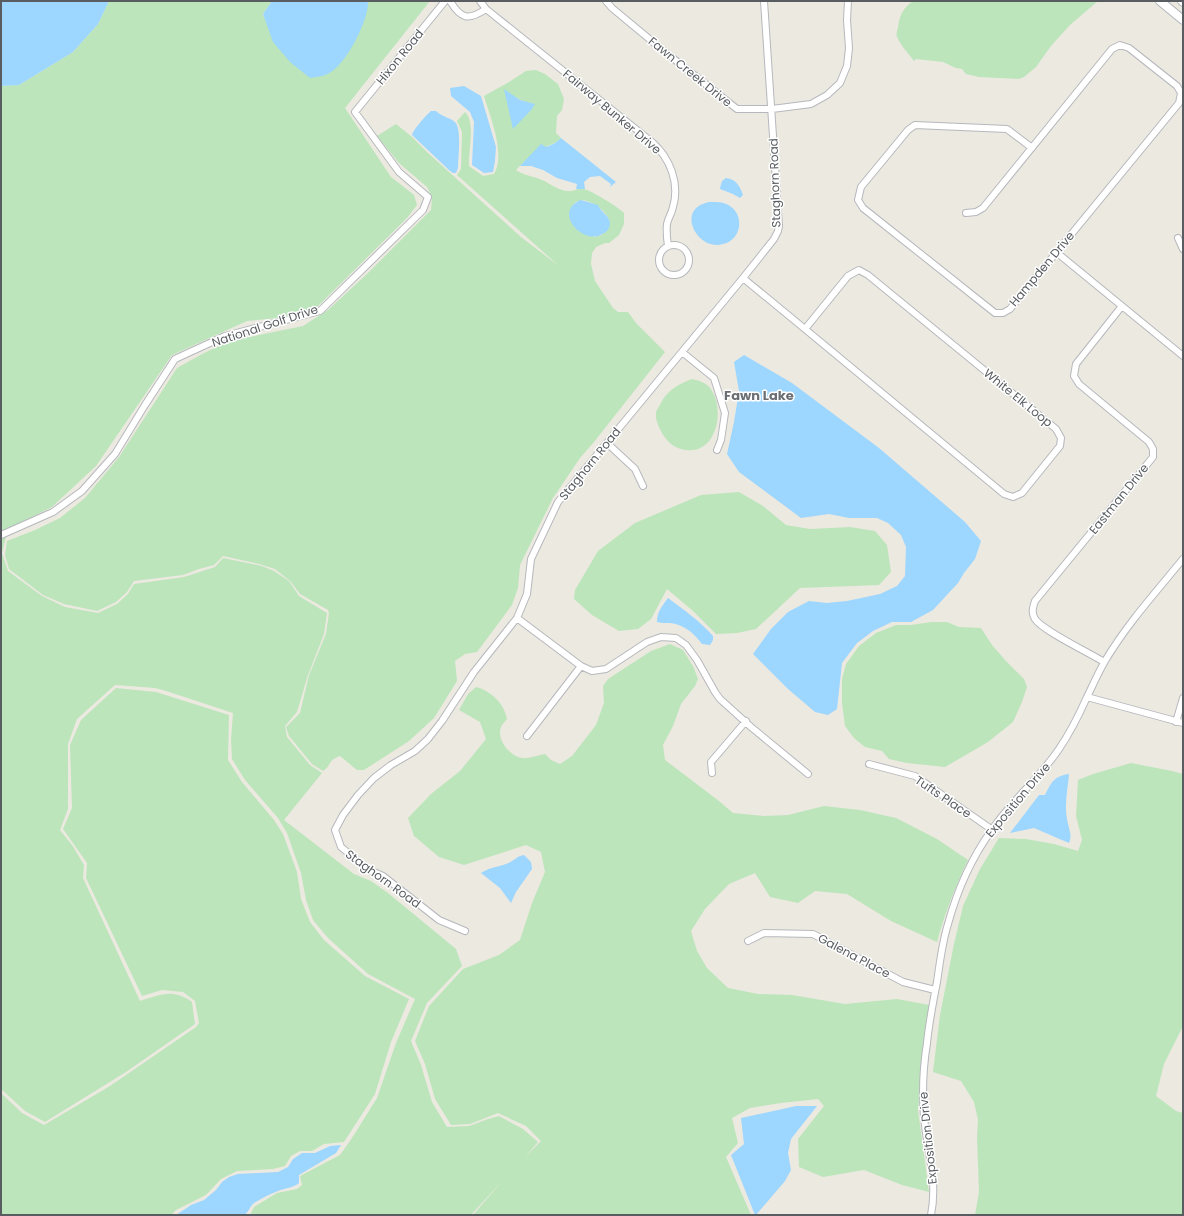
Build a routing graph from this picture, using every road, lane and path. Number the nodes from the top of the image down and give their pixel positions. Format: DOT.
graph roads {
  1 [pos="445,1"];
  2 [pos="450,1"];
  3 [pos="480,1"];
  4 [pos="606,1"];
  5 [pos="764,1"];
  6 [pos="848,1"];
  7 [pos="1160,1"];
  8 [pos="486,9"];
  9 [pos="1183,20"];
  10 [pos="772,109"];
  11 [pos="355,112"];
  12 [pos="1032,148"];
  13 [pos="966,213"];
  14 [pos="1178,238"];
  15 [pos="668,246"];
  16 [pos="1183,249"];
  17 [pos="1056,252"];
  18 [pos="743,278"];
  19 [pos="1122,306"];
  20 [pos="805,329"];
  21 [pos="682,352"];
  22 [pos="1183,356"];
  23 [pos="607,443"];
  24 [pos="717,450"];
  25 [pos="643,486"];
  26 [pos="1,536"];
  27 [pos="1183,559"];
  28 [pos="517,618"];
  29 [pos="1104,662"];
  30 [pos="581,666"];
  31 [pos="1087,697"];
  32 [pos="1183,698"];
  33 [pos="746,721"];
  34 [pos="1176,722"];
  35 [pos="1183,724"];
  36 [pos="527,736"];
  37 [pos="870,764"];
  38 [pos="712,773"];
  39 [pos="808,774"];
  40 [pos="992,829"];
  41 [pos="465,931"];
  42 [pos="748,940"];
  43 [pos="935,990"];
  44 [pos="931,1215"];
  1 -- 11 [label="street, Hixon Road"];
  2 -- 8 [label="street"];
  3 -- 8 [label="street, Fairway Bunker Drive"];
  4 -- 10 [label="street, Fawn Creek Drive"];
  5 -- 10 [label="street, Staghorn Road"];
  6 -- 10 [label="street, Fawn Creek Drive"];
  7 -- 9 [label="main road"];
  8 -- 15 [label="street, Fairway Bunker Drive"];
  10 -- 18 [label="street, Staghorn Road"];
  11 -- 26 [label="street, National Golf Drive"];
  12 -- 13 [label="street, Hampden Drive"];
  12 -- 17 [label="street, Hampden Drive"];
  12 -- 17 [label="street, Hampden Drive"];
  14 -- 16 [label="street"];
  15 -- 15 [label="street, Fairway Bunker Drive"];
  17 -- 19 [label="street"];
  18 -- 20 [label="street, White Elk Loop"];
  18 -- 21 [label="street, Staghorn Road"];
  19 -- 22 [label="street"];
  19 -- 29 [label="street, Eastman Drive"];
  20 -- 20 [label="street, White Elk Loop"];
  21 -- 23 [label="street, Staghorn Road"];
  21 -- 24 [label="street"];
  23 -- 25 [label="street"];
  23 -- 28 [label="street, Staghorn Road"];
  27 -- 29 [label="street, Exposition Drive"];
  28 -- 30 [label="street"];
  28 -- 41 [label="street, Staghorn Road"];
  29 -- 31 [label="street, Exposition Drive"];
  30 -- 33 [label="street"];
  30 -- 36 [label="street"];
  31 -- 34 [label="street"];
  31 -- 40 [label="street, Exposition Drive"];
  32 -- 34 [label="street"];
  33 -- 38 [label="street"];
  33 -- 39 [label="street"];
  34 -- 35 [label="street"];
  37 -- 40 [label="street, Tufts Place"];
  40 -- 43 [label="street, Exposition Drive"];
  42 -- 43 [label="street, Galena Place"];
  43 -- 44 [label="street, Exposition Drive"];
}
